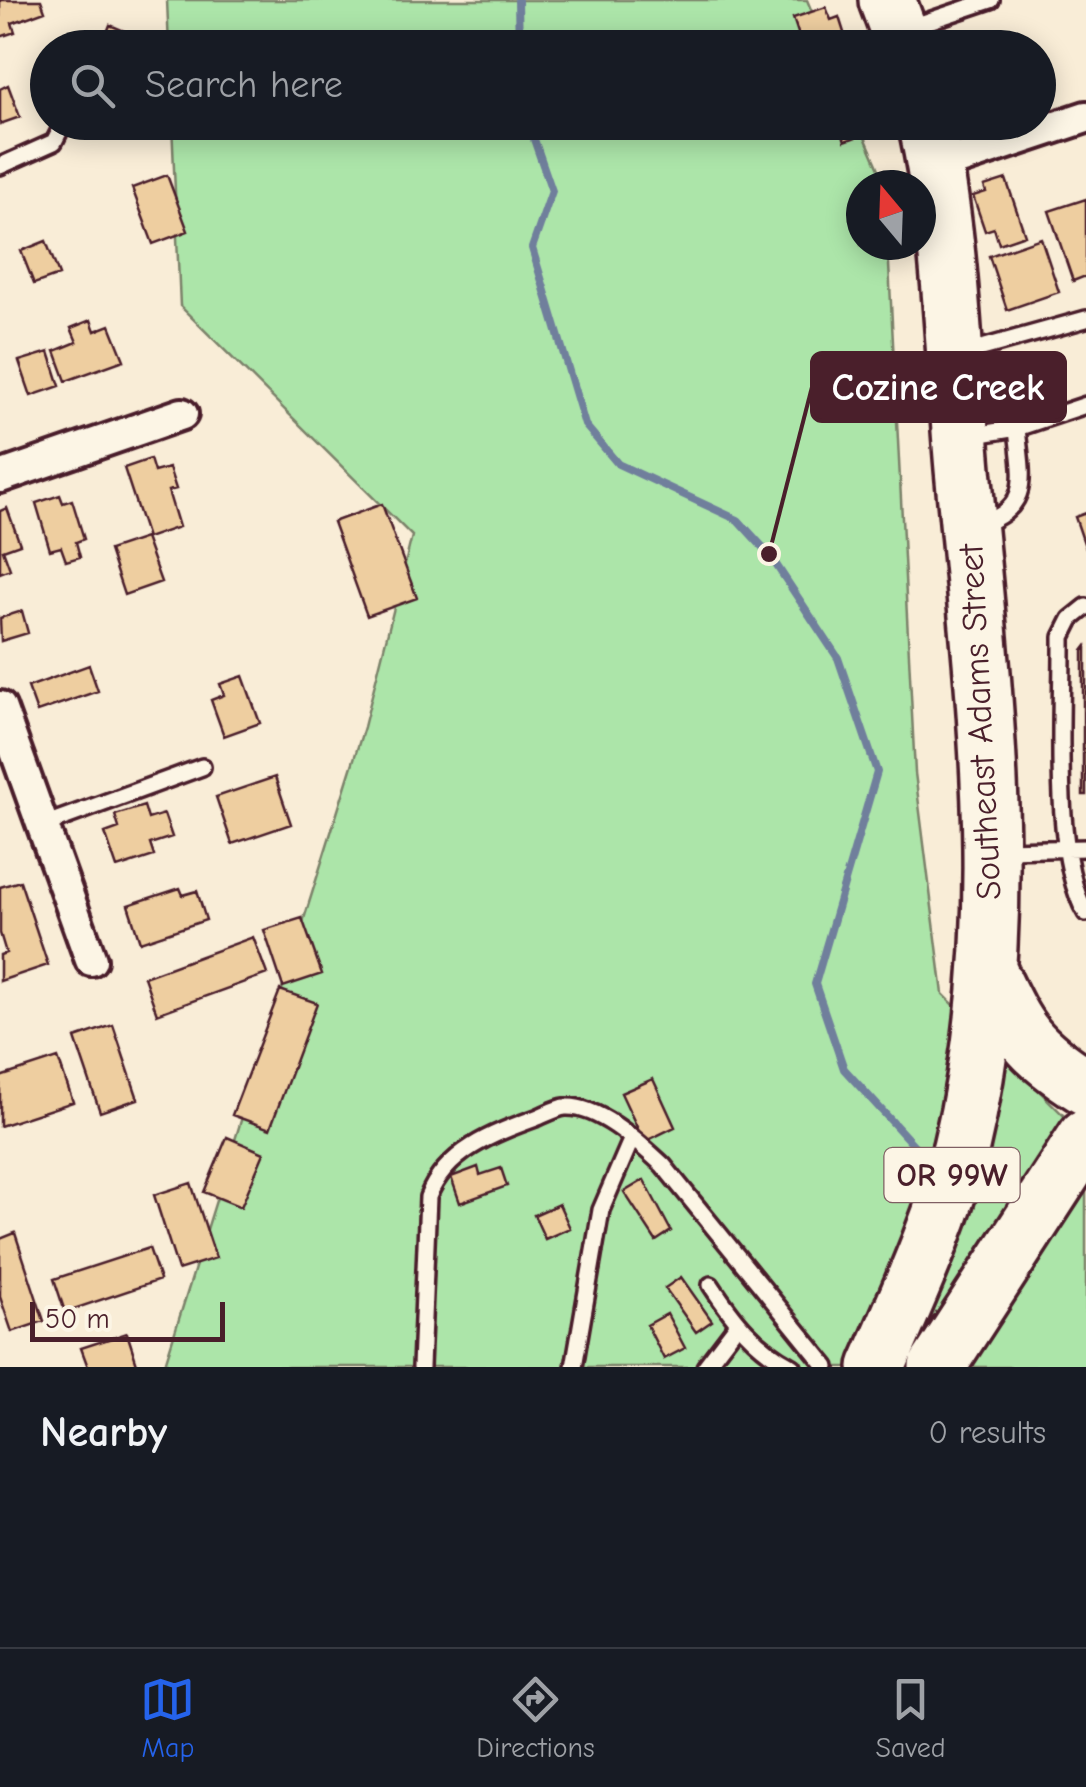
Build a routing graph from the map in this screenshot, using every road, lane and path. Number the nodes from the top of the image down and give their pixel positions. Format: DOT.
graph roads {
  1 [pos="991,0"];
  2 [pos="897,26"];
  3 [pos="1086,117"];
  4 [pos="1056,122"];
  5 [pos="55,140"];
  6 [pos="959,140"];
  7 [pos="931,145"];
  8 [pos="0,166"];
  9 [pos="1086,320"];
  10 [pos="955,355"];
  11 [pos="1086,406"];
  12 [pos="182,414"];
  13 [pos="1017,428"];
  14 [pos="960,438"];
  15 [pos="0,477"];
  16 [pos="969,528"];
  17 [pos="1086,607"];
  18 [pos="0,708"];
  19 [pos="202,767"];
  20 [pos="42,826"];
  21 [pos="1086,848"];
  22 [pos="1066,849"];
  23 [pos="992,850"];
  24 [pos="1086,913"];
  25 [pos="91,960"];
  26 [pos="989,972"];
  27 [pos="1086,1087"];
  28 [pos="632,1138"];
  29 [pos="1086,1138"];
  30 [pos="711,1285"];
  31 [pos="737,1326"];
  32 [pos="421,1367"];
  33 [pos="574,1367"];
  34 [pos="704,1367"];
  35 [pos="793,1367"];
  36 [pos="827,1367"];
  37 [pos="878,1367"];
  38 [pos="937,1367"];
  1 -- 2 [label="lane"];
  3 -- 4 [label="street"];
  5 -- 8 [label="lane"];
  6 -- 7 [label="street"];
  7 -- 10 [label="highway, Southeast Adams Street / OR 99W"];
  9 -- 10 [label="lane"];
  10 -- 14 [label="highway, Southeast Adams Street / OR 99W"];
  11 -- 13 [label="lane"];
  12 -- 15 [label="street"];
  13 -- 14 [label="lane"];
  13 -- 16 [label="lane"];
  14 -- 16 [label="highway, Southeast Adams Street / OR 99W"];
  16 -- 23 [label="highway, Southeast Adams Street / OR 99W"];
  17 -- 22 [label="lane"];
  18 -- 20 [label="street"];
  19 -- 20 [label="lane"];
  20 -- 25 [label="street"];
  21 -- 22 [label="lane"];
  22 -- 23 [label="lane"];
  22 -- 24 [label="lane"];
  23 -- 26 [label="highway, Southeast Adams Street / OR 99W"];
  26 -- 27 [label="highway"];
  26 -- 37 [label="highway, Southeast Adams Street / OR 99W"];
  28 -- 32 [label="lane"];
  28 -- 33 [label="lane"];
  28 -- 36 [label="lane"];
  29 -- 38 [label="highway, OR 99W"];
  30 -- 31 [label="lane"];
  31 -- 34 [label="lane"];
  31 -- 35 [label="lane"];
}
